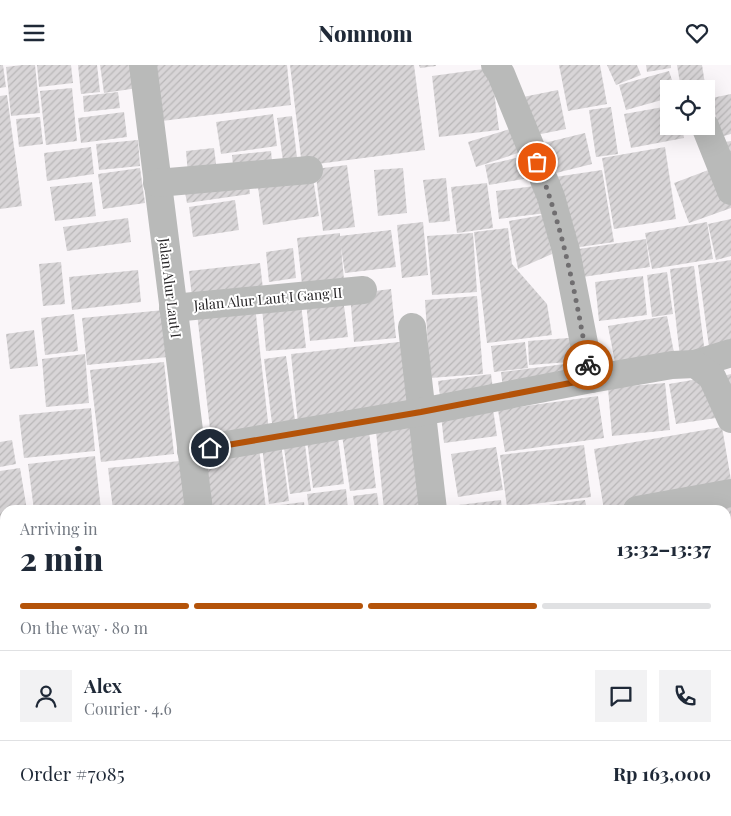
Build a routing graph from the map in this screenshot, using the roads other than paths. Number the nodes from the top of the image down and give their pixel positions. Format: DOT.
graph roads {
  1 [pos="143,65"];
  2 [pos="495,65"];
  3 [pos="709,135"];
  4 [pos="308,170"];
  5 [pos="157,183"];
  6 [pos="731,191"];
  7 [pos="363,290"];
  8 [pos="173,308"];
  9 [pos="412,327"];
  10 [pos="731,353"];
  11 [pos="703,370"];
  12 [pos="591,379"];
  13 [pos="421,412"];
  14 [pos="731,419"];
  15 [pos="191,451"];
  16 [pos="731,493"];
  17 [pos="198,505"];
  18 [pos="432,505"];
  19 [pos="665,505"];
  1 -- 5 [label="street, Jalan Alur Laut I"];
  2 -- 12 [label="street"];
  3 -- 6 [label="street"];
  4 -- 5 [label="street"];
  5 -- 8 [label="street, Jalan Alur Laut I"];
  7 -- 8 [label="street, Jalan Alur Laut I Gang II"];
  8 -- 15 [label="street, Jalan Alur Laut I"];
  9 -- 13 [label="street"];
  10 -- 11 [label="street"];
  11 -- 12 [label="street"];
  11 -- 14 [label="street"];
  12 -- 13 [label="street"];
  13 -- 15 [label="street"];
  13 -- 18 [label="street"];
  15 -- 17 [label="street, Jalan Alur Laut I"];
  16 -- 19 [label="street"];
}
